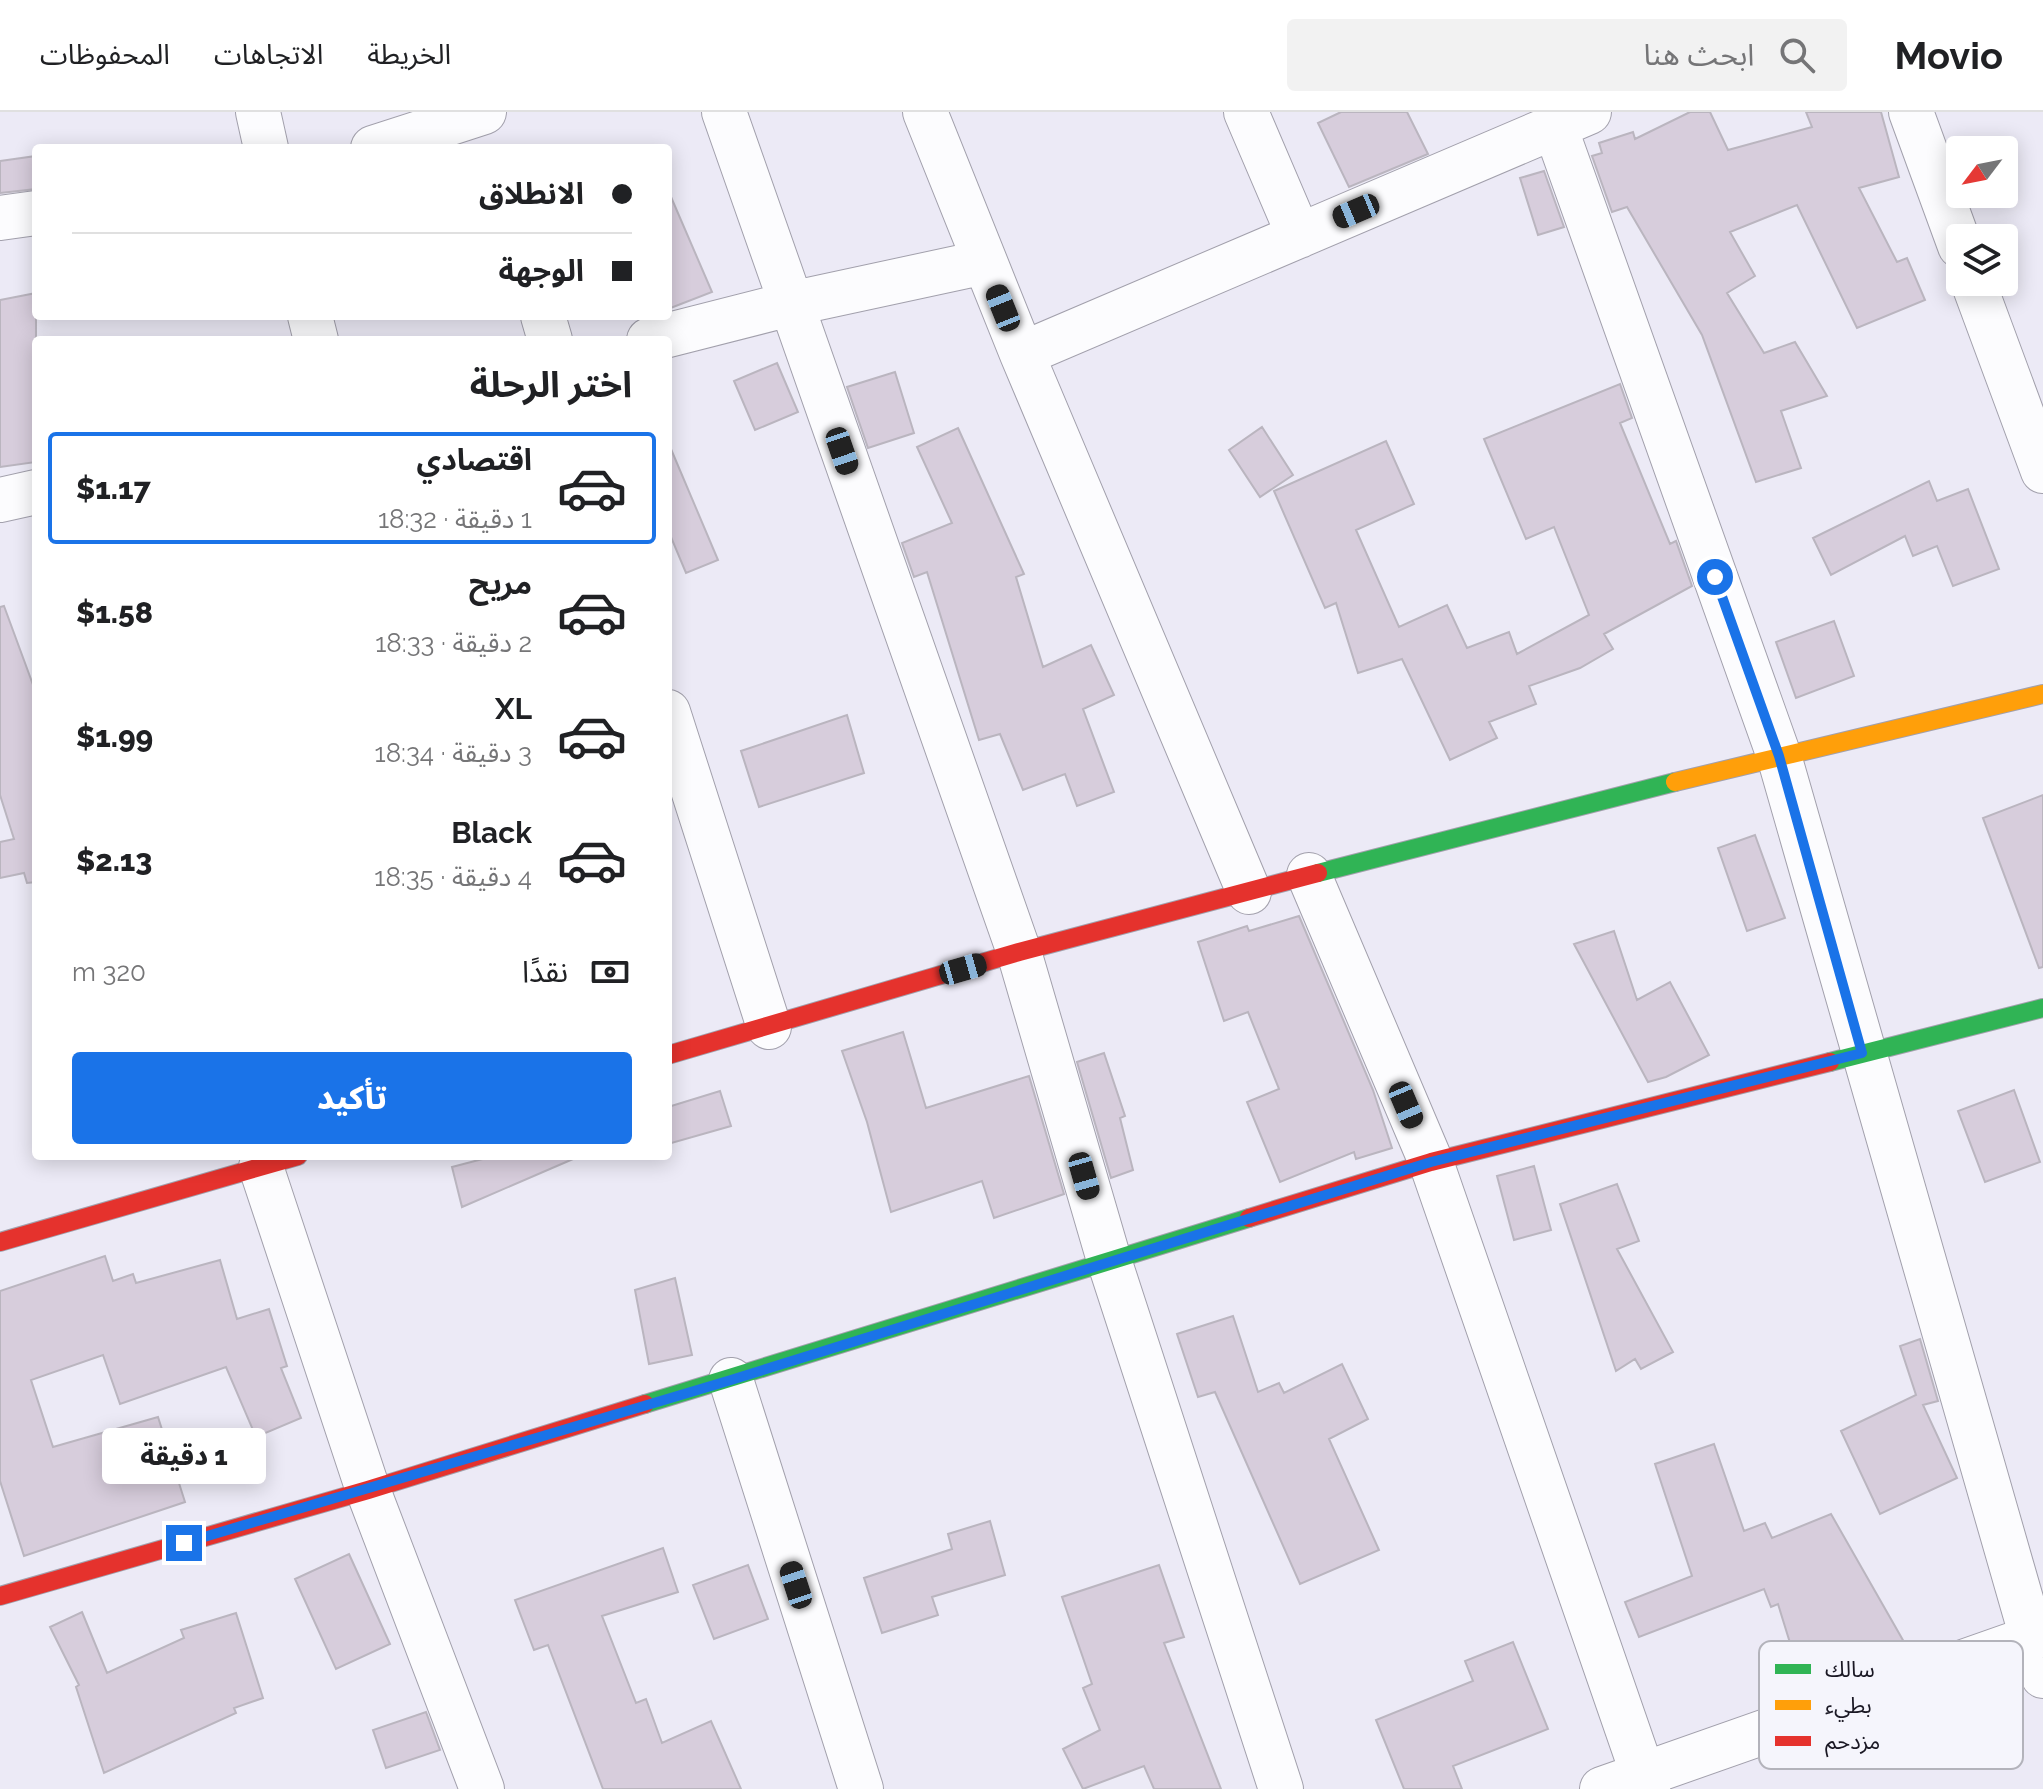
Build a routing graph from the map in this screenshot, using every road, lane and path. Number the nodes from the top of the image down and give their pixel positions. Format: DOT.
graph roads {
  1 [pos="258,112"];
  2 [pos="483,112"];
  3 [pos="724,112"];
  4 [pos="925,112"];
  5 [pos="1246,112"];
  6 [pos="1911,112"];
  7 [pos="1572,119"];
  8 [pos="265,144"];
  9 [pos="385,144"];
  10 [pos="492,144"];
  11 [pos="32,214"];
  12 [pos="0,218"];
  13 [pos="1952,224"];
  14 [pos="1299,236"];
  15 [pos="985,262"];
  16 [pos="1978,296"];
  17 [pos="790,304"];
  18 [pos="665,336"];
  19 [pos="1022,354"];
  20 [pos="2043,471"];
  21 [pos="32,493"];
  22 [pos="0,500"];
  23 [pos="2043,694"];
  24 [pos="672,724"];
  25 [pos="1779,756"];
  26 [pos="1309,875"];
  27 [pos="1249,892"];
  28 [pos="1019,952"];
  29 [pos="2043,1008"];
  30 [pos="769,1027"];
  31 [pos="1862,1053"];
  32 [pos="672,1054"];
  33 [pos="279,1161"];
  34 [pos="1431,1162"];
  35 [pos="0,1242"];
  36 [pos="1109,1260"];
  37 [pos="731,1380"];
  38 [pos="368,1490"];
  39 [pos="0,1596"];
  40 [pos="2039,1649"];
  41 [pos="1759,1744"];
  42 [pos="1645,1782"];
  43 [pos="482,1789"];
  44 [pos="861,1789"];
  45 [pos="1281,1789"];
  46 [pos="1602,1789"];
  1 -- 8 [label="street"];
  2 -- 9 [label="street"];
  2 -- 10 [label="street"];
  3 -- 17 [label="street"];
  4 -- 15 [label="street"];
  5 -- 14 [label="street"];
  6 -- 13 [label="street"];
  7 -- 14 [label="street"];
  7 -- 25 [label="street"];
  11 -- 12 [label="street"];
  14 -- 19 [label="street"];
  15 -- 17 [label="street"];
  15 -- 19 [label="street"];
  16 -- 20 [label="street"];
  17 -- 18 [label="street"];
  17 -- 28 [label="street"];
  19 -- 27 [label="street"];
  21 -- 22 [label="street"];
  23 -- 25 [label="street"];
  24 -- 30 [label="street"];
  25 -- 26 [label="street"];
  25 -- 31 [label="street"];
  26 -- 27 [label="street"];
  26 -- 34 [label="street"];
  27 -- 28 [label="street"];
  28 -- 30 [label="street"];
  28 -- 36 [label="street"];
  29 -- 31 [label="street"];
  30 -- 32 [label="street"];
  31 -- 34 [label="street"];
  31 -- 40 [label="street"];
  33 -- 35 [label="street"];
  33 -- 38 [label="street"];
  34 -- 36 [label="street"];
  34 -- 42 [label="street"];
  36 -- 37 [label="street"];
  36 -- 45 [label="street"];
  37 -- 38 [label="street"];
  37 -- 44 [label="street"];
  38 -- 39 [label="street"];
  38 -- 43 [label="street"];
  41 -- 42 [label="street"];
  42 -- 46 [label="street"];
}
